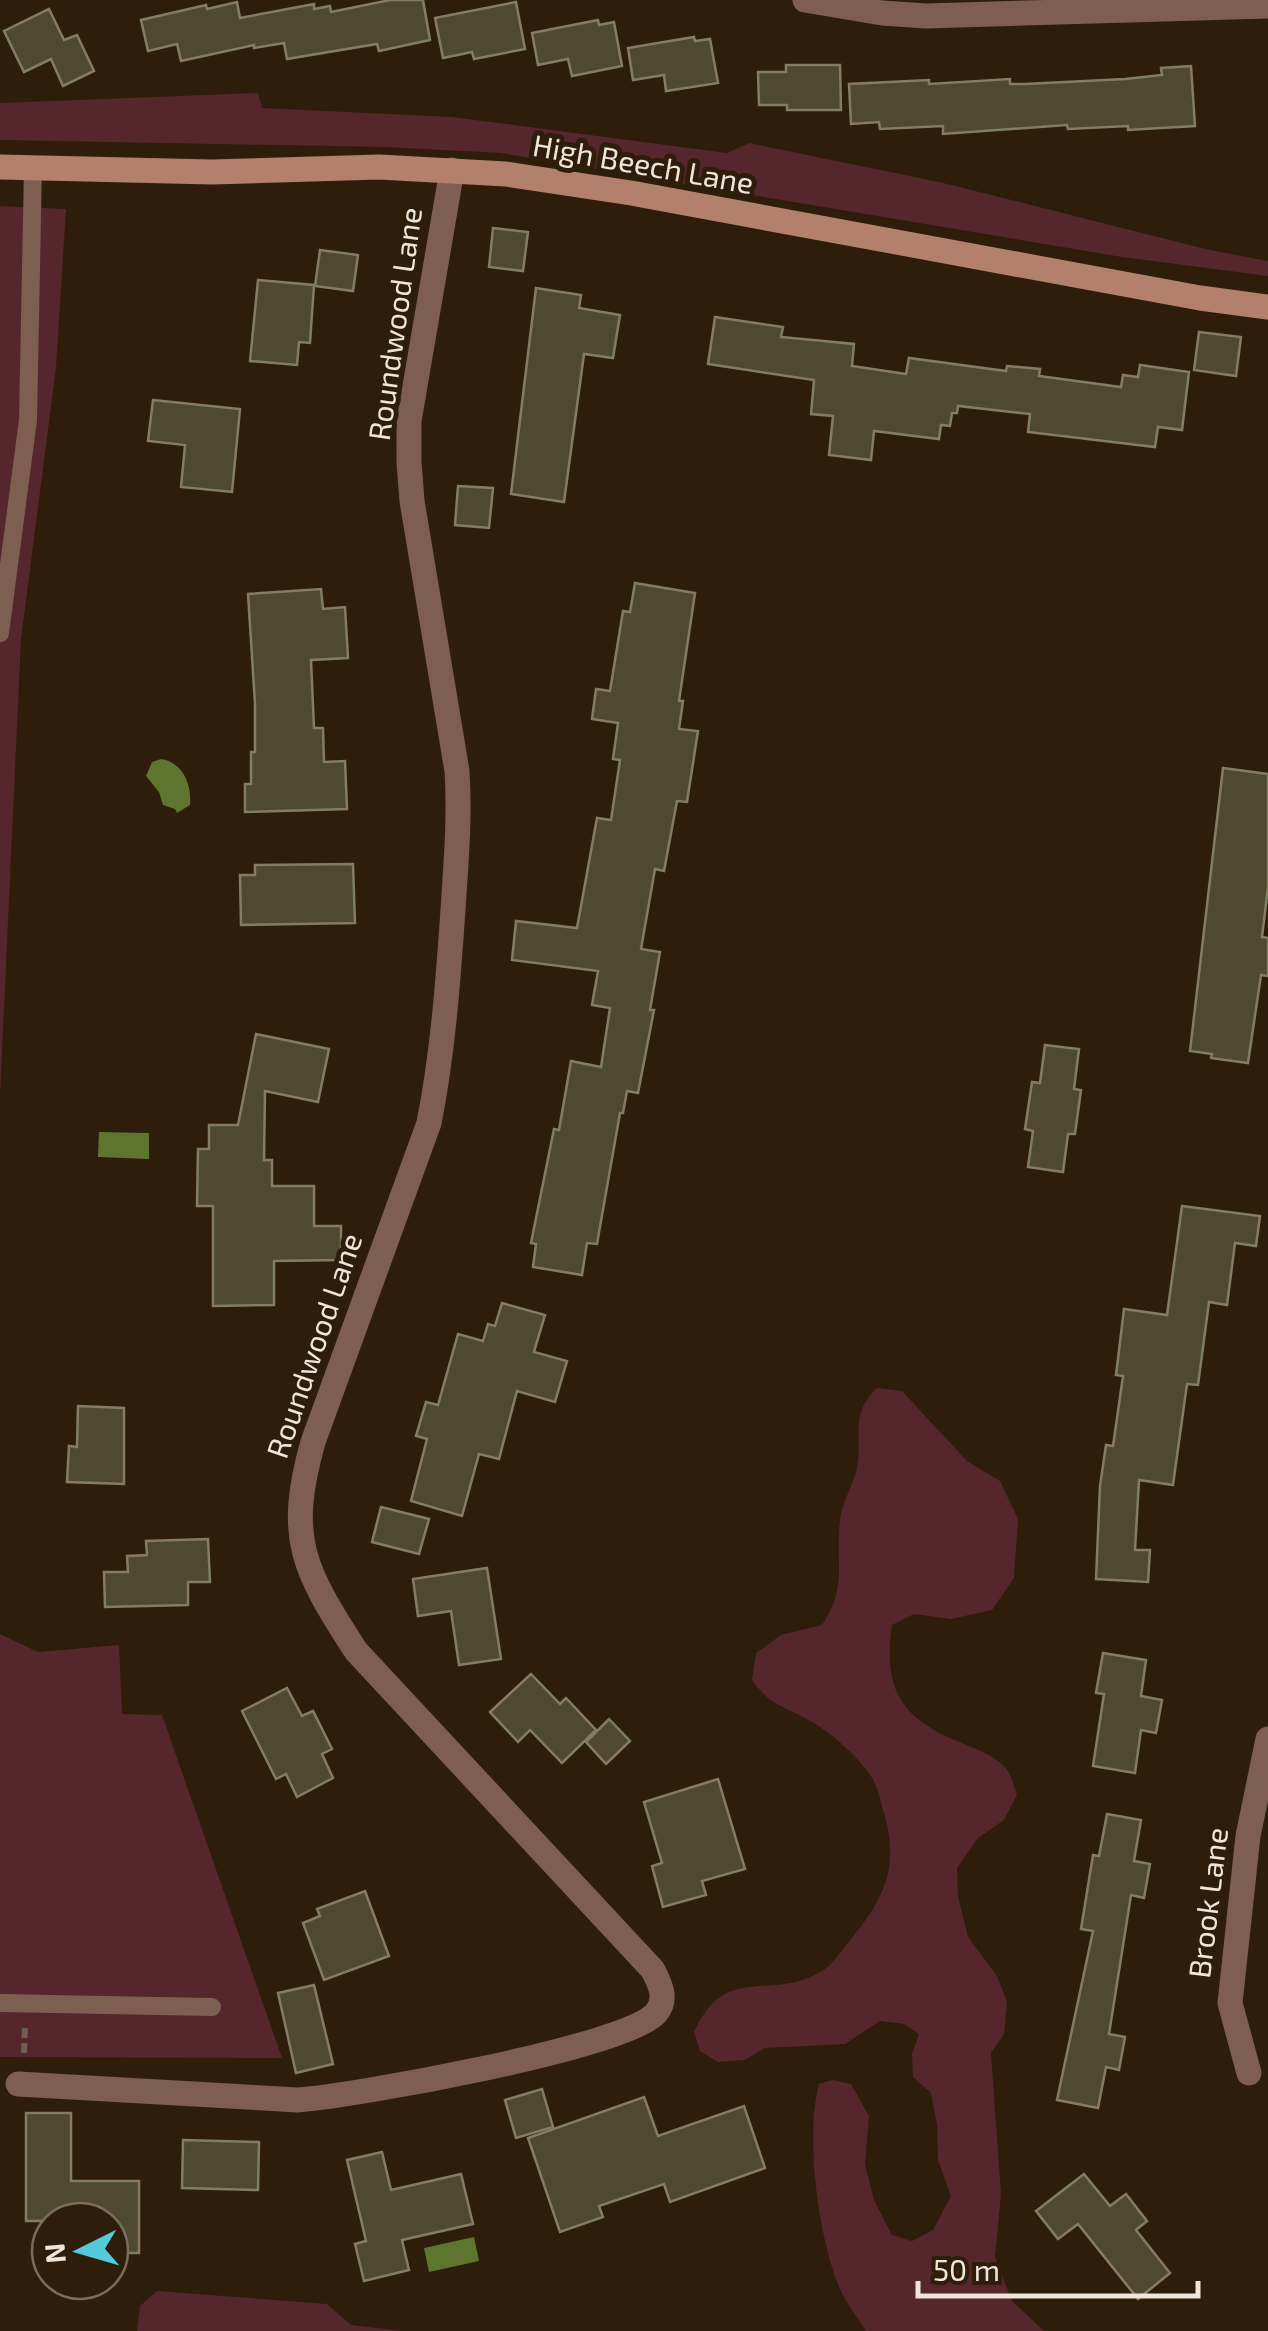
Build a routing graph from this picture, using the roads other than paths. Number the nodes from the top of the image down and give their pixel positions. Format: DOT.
graph roads {
  1 [pos="805,0"];
  2 [pos="1110,5"];
  3 [pos="1268,6"];
  4 [pos="0,167"];
  5 [pos="33,167"];
  6 [pos="452,170"];
  7 [pos="1268,307"];
  8 [pos="0,633"];
  9 [pos="1268,1739"];
  10 [pos="0,2004"];
  11 [pos="212,2006"];
  12 [pos="1249,2073"];
  13 [pos="22,2084"];
  1 -- 2 [label="street"];
  2 -- 3 [label="street"];
  4 -- 5 [label="street, High Beech Lane"];
  5 -- 6 [label="street, High Beech Lane"];
  5 -- 8 [label="lane"];
  6 -- 7 [label="street, High Beech Lane"];
  6 -- 13 [label="street, Roundwood Lane"];
  9 -- 12 [label="street, Brook Lane"];
  10 -- 11 [label="lane"];
}
